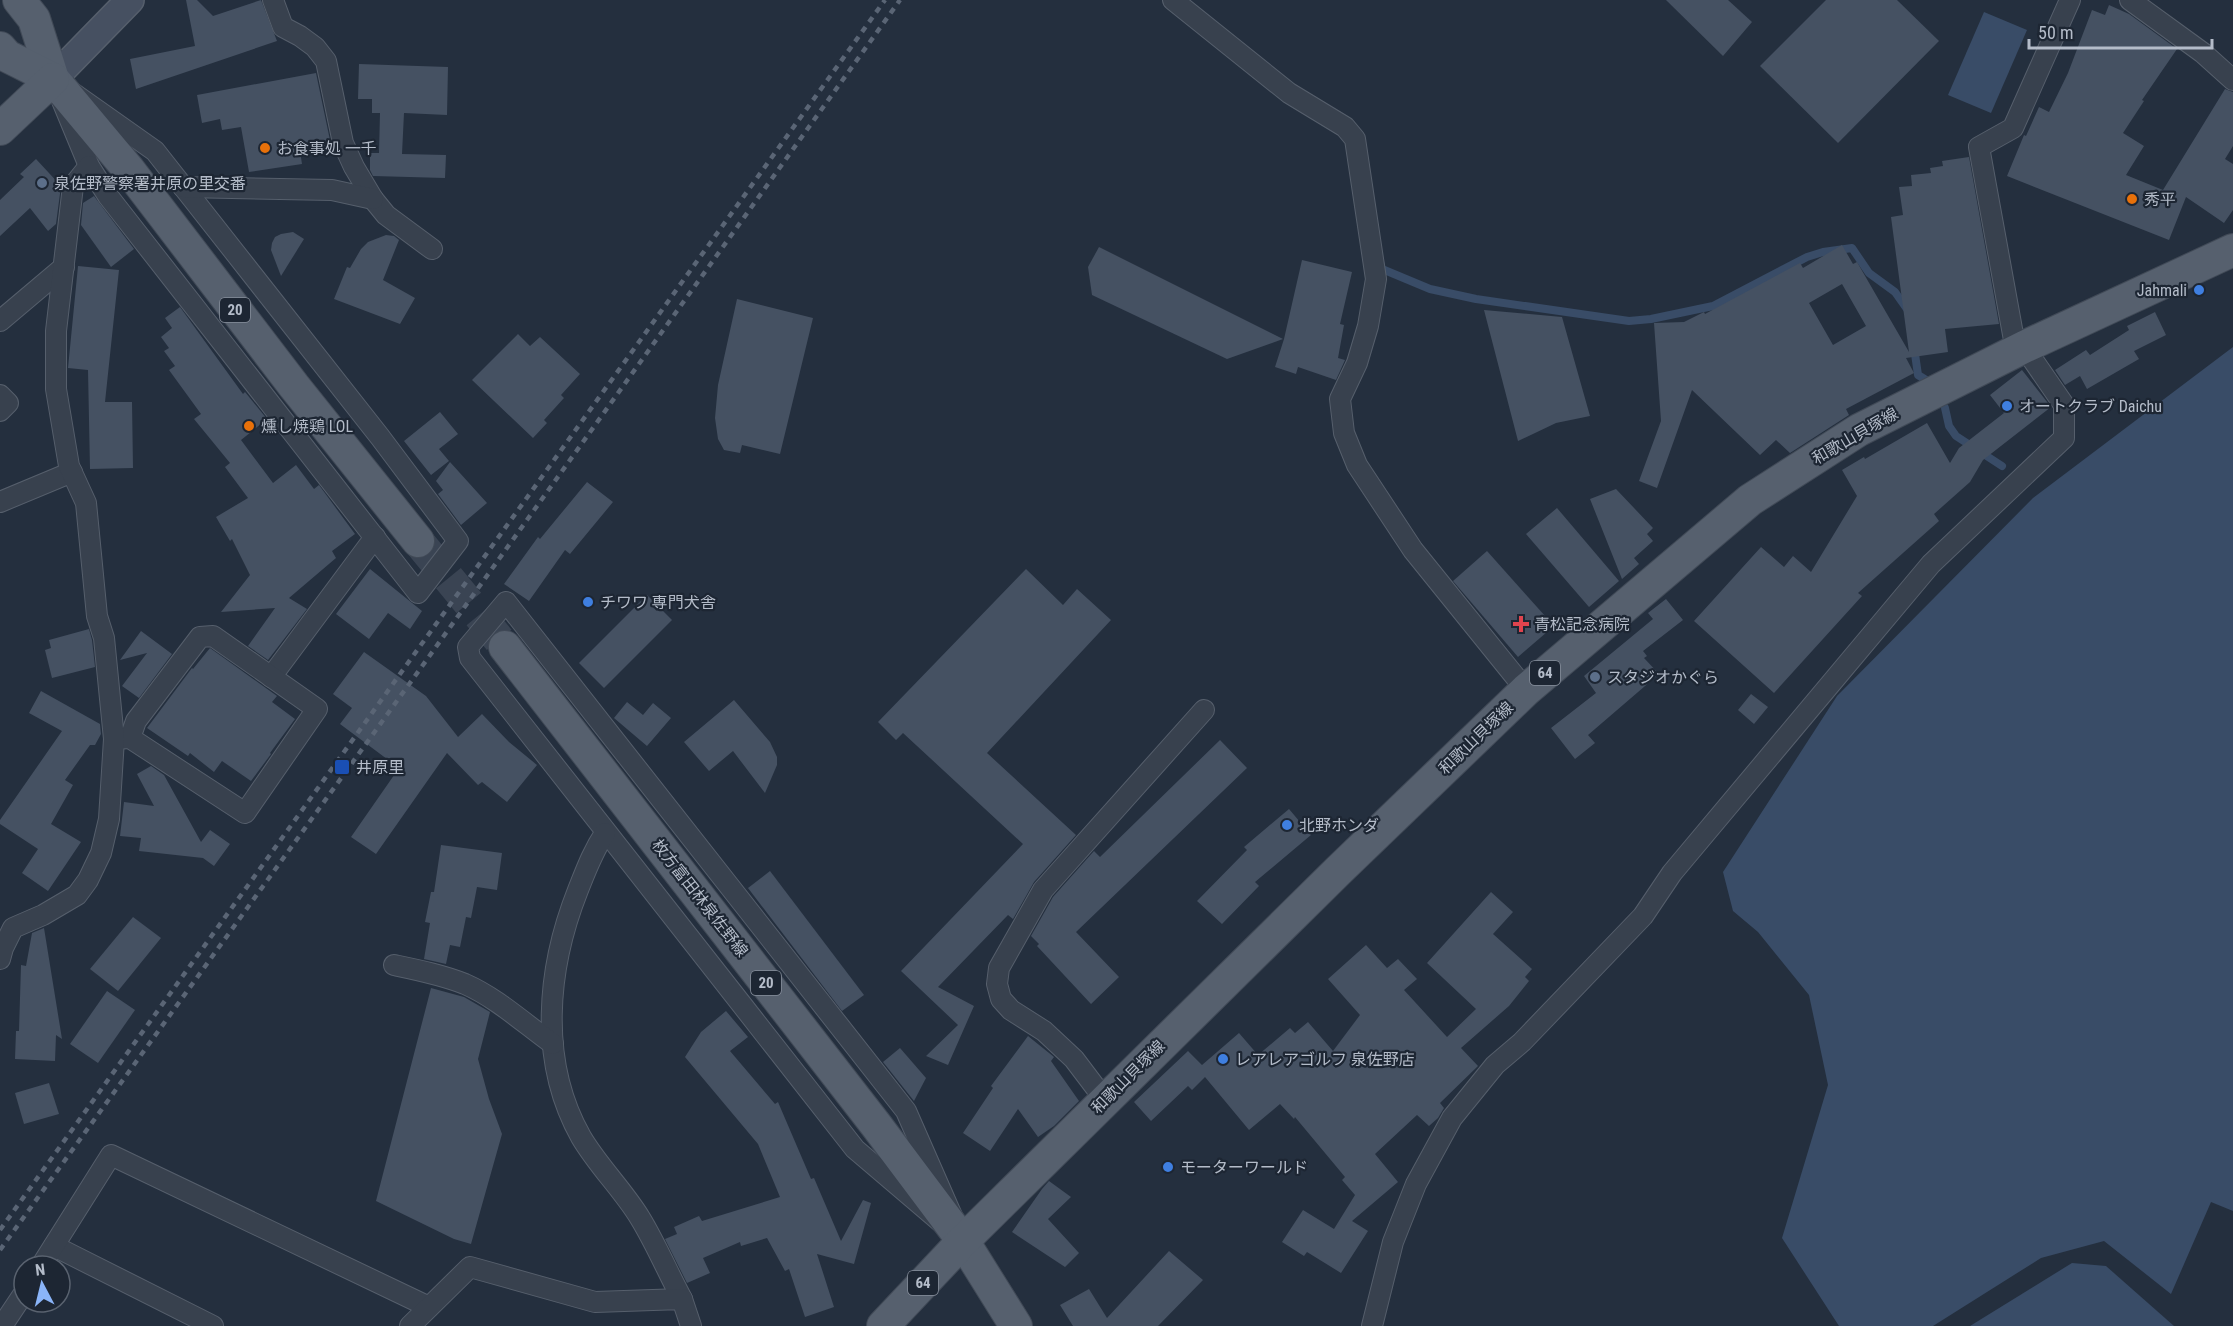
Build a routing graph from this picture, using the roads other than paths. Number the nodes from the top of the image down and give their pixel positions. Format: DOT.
graph roads {
  1 [pos="19,0"];
  2 [pos="130,0"];
  3 [pos="273,0"];
  4 [pos="1173,0"];
  5 [pos="2070,0"];
  6 [pos="2130,0"];
  7 [pos="0,48"];
  8 [pos="53,79"];
  9 [pos="2233,80"];
  10 [pos="0,129"];
  11 [pos="89,166"];
  12 [pos="183,187"];
  13 [pos="373,199"];
  14 [pos="432,249"];
  15 [pos="2233,250"];
  16 [pos="64,267"];
  17 [pos="0,321"];
  18 [pos="2020,349"];
  19 [pos="0,395"];
  20 [pos="0,411"];
  21 [pos="72,472"];
  22 [pos="0,502"];
  23 [pos="375,537"];
  24 [pos="418,541"];
  25 [pos="506,647"];
  26 [pos="271,676"];
  27 [pos="1526,690"];
  28 [pos="1204,710"];
  29 [pos="122,739"];
  30 [pos="605,833"];
  31 [pos="0,959"];
  32 [pos="394,965"];
  33 [pos="553,1044"];
  34 [pos="1105,1100"];
  35 [pos="963,1240"];
  36 [pos="54,1246"];
  37 [pos="49,1254"];
  38 [pos="682,1299"];
  39 [pos="429,1307"];
  40 [pos="12,1311"];
  41 [pos="2,1326"];
  42 [pos="213,1326"];
  43 [pos="410,1326"];
  44 [pos="691,1326"];
  45 [pos="883,1326"];
  46 [pos="1016,1326"];
  47 [pos="1372,1326"];
  1 -- 8 [label="main road"];
  2 -- 8 [label="main road"];
  3 -- 13 [label="street"];
  4 -- 27 [label="street"];
  5 -- 18 [label="street"];
  6 -- 9 [label="street"];
  7 -- 8 [label="main road"];
  8 -- 10 [label="main road"];
  8 -- 11 [label="street"];
  8 -- 12 [label="street"];
  8 -- 24 [label="main road, 20"];
  11 -- 16 [label="street"];
  11 -- 23 [label="street"];
  12 -- 13 [label="street"];
  12 -- 23 [label="street"];
  13 -- 14 [label="street"];
  15 -- 18 [label="main road, 和歌山貝塚線 / 64"];
  16 -- 17 [label="street"];
  16 -- 21 [label="street"];
  18 -- 27 [label="main road, 和歌山貝塚線 / 64"];
  18 -- 47 [label="street"];
  19 -- 20 [label="street"];
  21 -- 22 [label="street"];
  21 -- 29 [label="street"];
  23 -- 26 [label="street"];
  25 -- 35 [label="main road, 枚方富田林泉佐野線 / 20"];
  26 -- 29 [label="street"];
  26 -- 29 [label="street"];
  27 -- 34 [label="main road, 和歌山貝塚線 / 64"];
  28 -- 34 [label="street"];
  29 -- 31 [label="street"];
  30 -- 33 [label="street"];
  30 -- 35 [label="street"];
  30 -- 35 [label="street"];
  32 -- 33 [label="street"];
  33 -- 38 [label="street"];
  34 -- 35 [label="main road, 和歌山貝塚線 / 64"];
  35 -- 45 [label="main road, 和歌山貝塚線 / 64"];
  35 -- 46 [label="main road, 枚方富田林泉佐野線 / 20"];
  36 -- 37 [label="street"];
  36 -- 39 [label="street"];
  36 -- 42 [label="street"];
  38 -- 39 [label="street"];
  38 -- 44 [label="street"];
  39 -- 43 [label="street"];
  40 -- 41 [label="street"];
}
